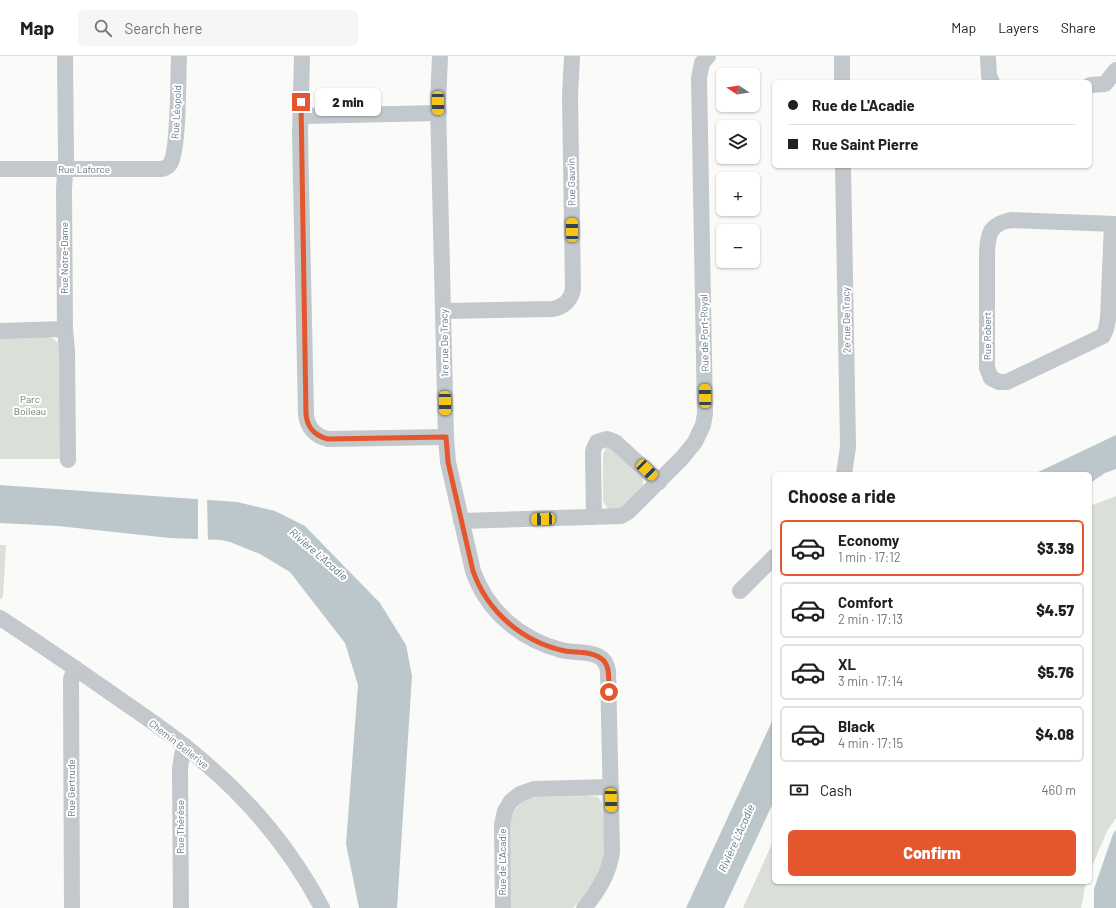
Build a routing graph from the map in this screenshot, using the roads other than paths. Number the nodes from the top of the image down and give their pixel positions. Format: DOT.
graph roads {
  1 [pos="65,56"];
  2 [pos="179,56"];
  3 [pos="302,56"];
  4 [pos="440,56"];
  5 [pos="572,56"];
  6 [pos="708,56"];
  7 [pos="842,56"];
  8 [pos="988,56"];
  9 [pos="1113,56"];
  10 [pos="1116,59"];
  11 [pos="1116,70"];
  12 [pos="842,80"];
  13 [pos="991,80"];
  14 [pos="1092,85"];
  15 [pos="439,113"];
  16 [pos="300,116"];
  17 [pos="168,167"];
  18 [pos="843,168"];
  19 [pos="0,169"];
  20 [pos="65,169"];
  21 [pos="1114,224"];
  22 [pos="444,311"];
  23 [pos="65,329"];
  24 [pos="0,331"];
  25 [pos="446,437"];
  26 [pos="68,460"];
  27 [pos="844,472"];
  28 [pos="659,482"];
  29 [pos="594,517"];
  30 [pos="461,521"];
  31 [pos="772,559"];
  32 [pos="740,591"];
  33 [pos="0,618"];
  34 [pos="75,668"];
  35 [pos="186,746"];
  36 [pos="611,787"];
  37 [pos="72,908"];
  38 [pos="181,908"];
  39 [pos="322,908"];
  40 [pos="503,908"];
  41 [pos="584,908"];
  1 -- 20 [label="street, Rue Notre-Dame"];
  2 -- 17 [label="street, Rue Léopold"];
  3 -- 16 [label="street"];
  4 -- 15 [label="street, 1re rue De Tracy"];
  5 -- 22 [label="street, Rue Gauvin"];
  6 -- 28 [label="street, Rue de Port-Royal"];
  7 -- 12 [label="street"];
  8 -- 13 [label="street"];
  9 -- 10 [label="street"];
  11 -- 14 [label="street"];
  15 -- 16 [label="street"];
  15 -- 22 [label="street, 1re rue De Tracy"];
  16 -- 25 [label="street"];
  17 -- 20 [label="street, Rue Laforce"];
  18 -- 27 [label="street, 2e rue De Tracy"];
  19 -- 20 [label="street, Rue Laforce"];
  20 -- 23 [label="street, Rue Notre-Dame"];
  21 -- 21 [label="street, Rue Robert"];
  22 -- 25 [label="street, 1re rue De Tracy"];
  23 -- 24 [label="street"];
  23 -- 26 [label="street, Rue Notre-Dame"];
  25 -- 30 [label="street, 1re rue De Tracy"];
  28 -- 29 [label="street, Rue de Port-Royal"];
  28 -- 29 [label="street"];
  29 -- 30 [label="street, Rue de Port-Royal"];
  30 -- 36 [label="street, 1re rue De Tracy"];
  31 -- 32 [label="street"];
  33 -- 34 [label="street, Chemin Bellerive"];
  34 -- 35 [label="street, Chemin Bellerive"];
  34 -- 37 [label="street, Rue Gertrude"];
  35 -- 38 [label="street, Rue Thérèse"];
  35 -- 39 [label="street, Chemin Bellerive"];
  36 -- 40 [label="street, Rue de L'Acadie"];
  36 -- 41 [label="street"];
}
